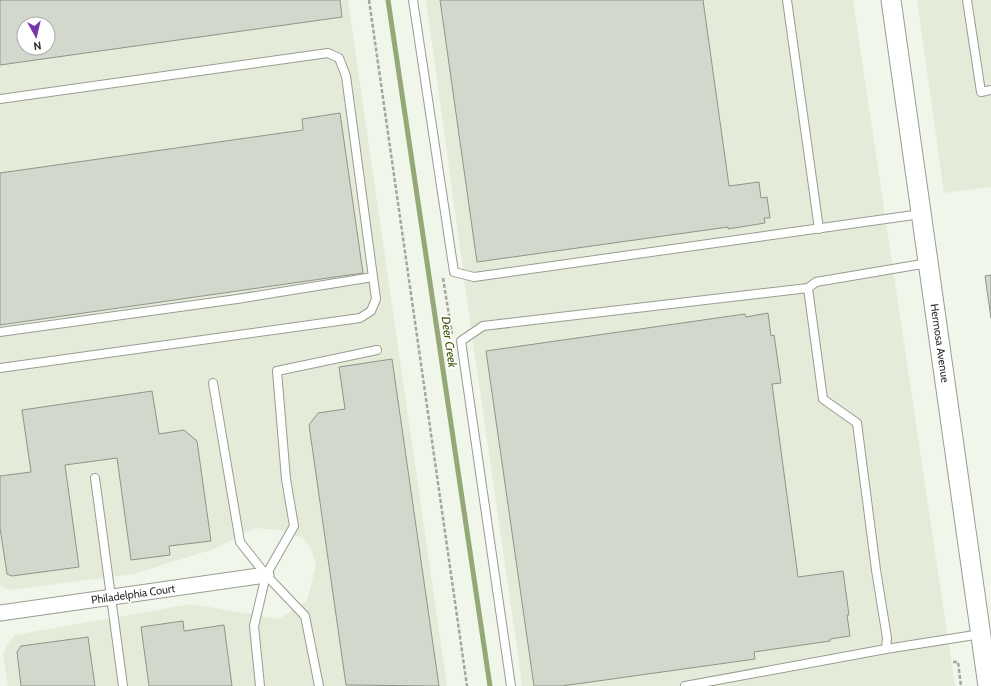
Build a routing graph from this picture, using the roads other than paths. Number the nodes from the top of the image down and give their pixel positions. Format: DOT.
graph roads {
  1 [pos="414,0"];
  2 [pos="787,0"];
  3 [pos="891,0"];
  4 [pos="967,0"];
  5 [pos="991,90"];
  6 [pos="0,100"];
  7 [pos="921,214"];
  8 [pos="819,228"];
  9 [pos="928,263"];
  10 [pos="373,277"];
  11 [pos="808,288"];
  12 [pos="0,332"];
  13 [pos="377,350"];
  14 [pos="0,368"];
  15 [pos="213,383"];
  16 [pos="95,478"];
  17 [pos="266,575"];
  18 [pos="111,597"];
  19 [pos="0,613"];
  20 [pos="981,634"];
  21 [pos="886,649"];
  22 [pos="987,655"];
  23 [pos="123,686"];
  24 [pos="260,686"];
  25 [pos="319,686"];
  26 [pos="511,686"];
  27 [pos="685,686"];
  28 [pos="988,686"];
  1 -- 8 [label="lane"];
  2 -- 8 [label="lane"];
  3 -- 7 [label="street, Hermosa Avenue"];
  4 -- 5 [label="lane"];
  6 -- 10 [label="lane"];
  7 -- 8 [label="lane"];
  7 -- 9 [label="street, Hermosa Avenue"];
  9 -- 11 [label="lane"];
  9 -- 20 [label="street, Hermosa Avenue"];
  10 -- 12 [label="lane"];
  10 -- 14 [label="lane"];
  11 -- 21 [label="lane"];
  11 -- 26 [label="lane"];
  13 -- 17 [label="lane"];
  15 -- 17 [label="lane"];
  16 -- 18 [label="lane"];
  17 -- 18 [label="street, Philadelphia Court"];
  17 -- 24 [label="lane"];
  17 -- 25 [label="lane"];
  18 -- 19 [label="street, Philadelphia Court"];
  18 -- 23 [label="lane"];
  20 -- 21 [label="lane"];
  20 -- 22 [label="street, Hermosa Avenue"];
  21 -- 27 [label="lane"];
  22 -- 28 [label="street, Hermosa Avenue"];
}
